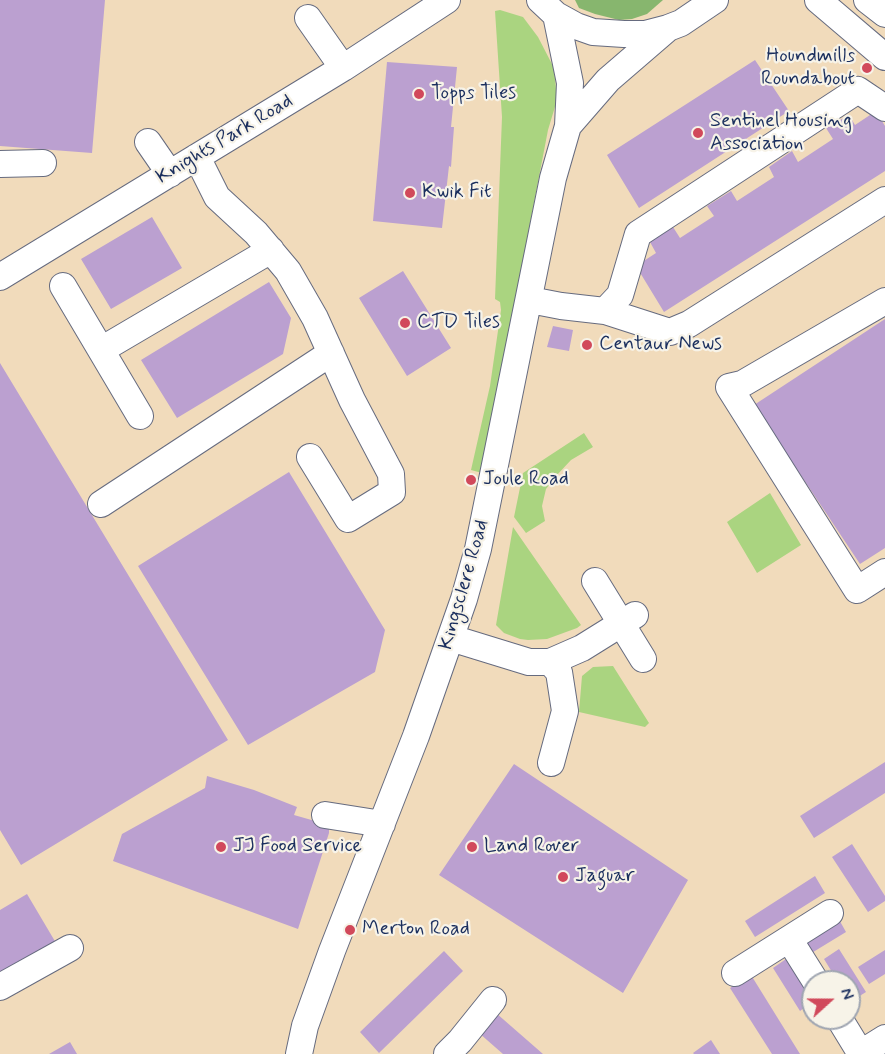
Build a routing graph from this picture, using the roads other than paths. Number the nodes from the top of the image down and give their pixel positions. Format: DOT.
graph roads {
  1 [pos="447,0"];
  2 [pos="715,0"];
  3 [pos="818,0"];
  4 [pos="867,0"];
  5 [pos="548,7"];
  6 [pos="885,14"];
  7 [pos="308,18"];
  8 [pos="668,28"];
  9 [pos="885,57"];
  10 [pos="343,68"];
  11 [pos="885,108"];
  12 [pos="568,126"];
  13 [pos="148,142"];
  14 [pos="197,157"];
  15 [pos="42,163"];
  16 [pos="0,164"];
  17 [pos="170,174"];
  18 [pos="885,200"];
  19 [pos="544,228"];
  20 [pos="271,250"];
  21 [pos="0,277"];
  22 [pos="63,286"];
  23 [pos="530,300"];
  24 [pos="885,301"];
  25 [pos="561,306"];
  26 [pos="604,311"];
  27 [pos="101,350"];
  28 [pos="331,354"];
  29 [pos="140,416"];
  30 [pos="310,457"];
  31 [pos="101,504"];
  32 [pos="885,572"];
  33 [pos="595,581"];
  34 [pos="628,620"];
  35 [pos="451,638"];
  36 [pos="643,659"];
  37 [pos="550,662"];
  38 [pos="551,764"];
  39 [pos="325,815"];
  40 [pos="382,824"];
  41 [pos="830,913"];
  42 [pos="789,939"];
  43 [pos="70,948"];
  44 [pos="808,970"];
  45 [pos="735,973"];
  46 [pos="0,987"];
  47 [pos="493,1000"];
  48 [pos="305,1026"];
  49 [pos="846,1030"];
  50 [pos="885,1038"];
  51 [pos="460,1050"];
  52 [pos="286,1054"];
  53 [pos="299,1054"];
  54 [pos="861,1054"];
  1 -- 10 [label="street, Knights Park Road"];
  2 -- 8 [label="street"];
  3 -- 9 [label="street"];
  4 -- 6 [label="street"];
  5 -- 8 [label="street"];
  5 -- 12 [label="street, Kingsclere Road"];
  7 -- 10 [label="street"];
  8 -- 12 [label="street, Kingsclere Road"];
  10 -- 14 [label="street, Knights Park Road"];
  11 -- 26 [label="street"];
  12 -- 19 [label="street, Kingsclere Road"];
  13 -- 17 [label="street"];
  14 -- 17 [label="street, Knights Park Road"];
  14 -- 20 [label="street"];
  15 -- 16 [label="street"];
  17 -- 21 [label="street, Knights Park Road"];
  18 -- 26 [label="street"];
  19 -- 23 [label="street, Kingsclere Road"];
  19 -- 25 [label="street"];
  20 -- 27 [label="street"];
  20 -- 28 [label="street"];
  22 -- 27 [label="street"];
  23 -- 25 [label="street"];
  23 -- 35 [label="street, Kingsclere Road"];
  24 -- 32 [label="street"];
  25 -- 26 [label="street"];
  27 -- 29 [label="street"];
  28 -- 30 [label="street"];
  28 -- 31 [label="street"];
  33 -- 34 [label="street"];
  34 -- 36 [label="street"];
  34 -- 37 [label="street"];
  35 -- 37 [label="street"];
  35 -- 40 [label="street, Kingsclere Road"];
  37 -- 38 [label="street"];
  39 -- 40 [label="street"];
  40 -- 48 [label="street, Kingsclere Road"];
  41 -- 42 [label="street"];
  42 -- 44 [label="street"];
  42 -- 45 [label="street"];
  43 -- 46 [label="street"];
  47 -- 51 [label="street"];
  48 -- 52 [label="street, Kingsclere Road"];
  48 -- 53 [label="street, Kingsclere Road"];
  49 -- 54 [label="street"];
  50 -- 54 [label="street"];
}
